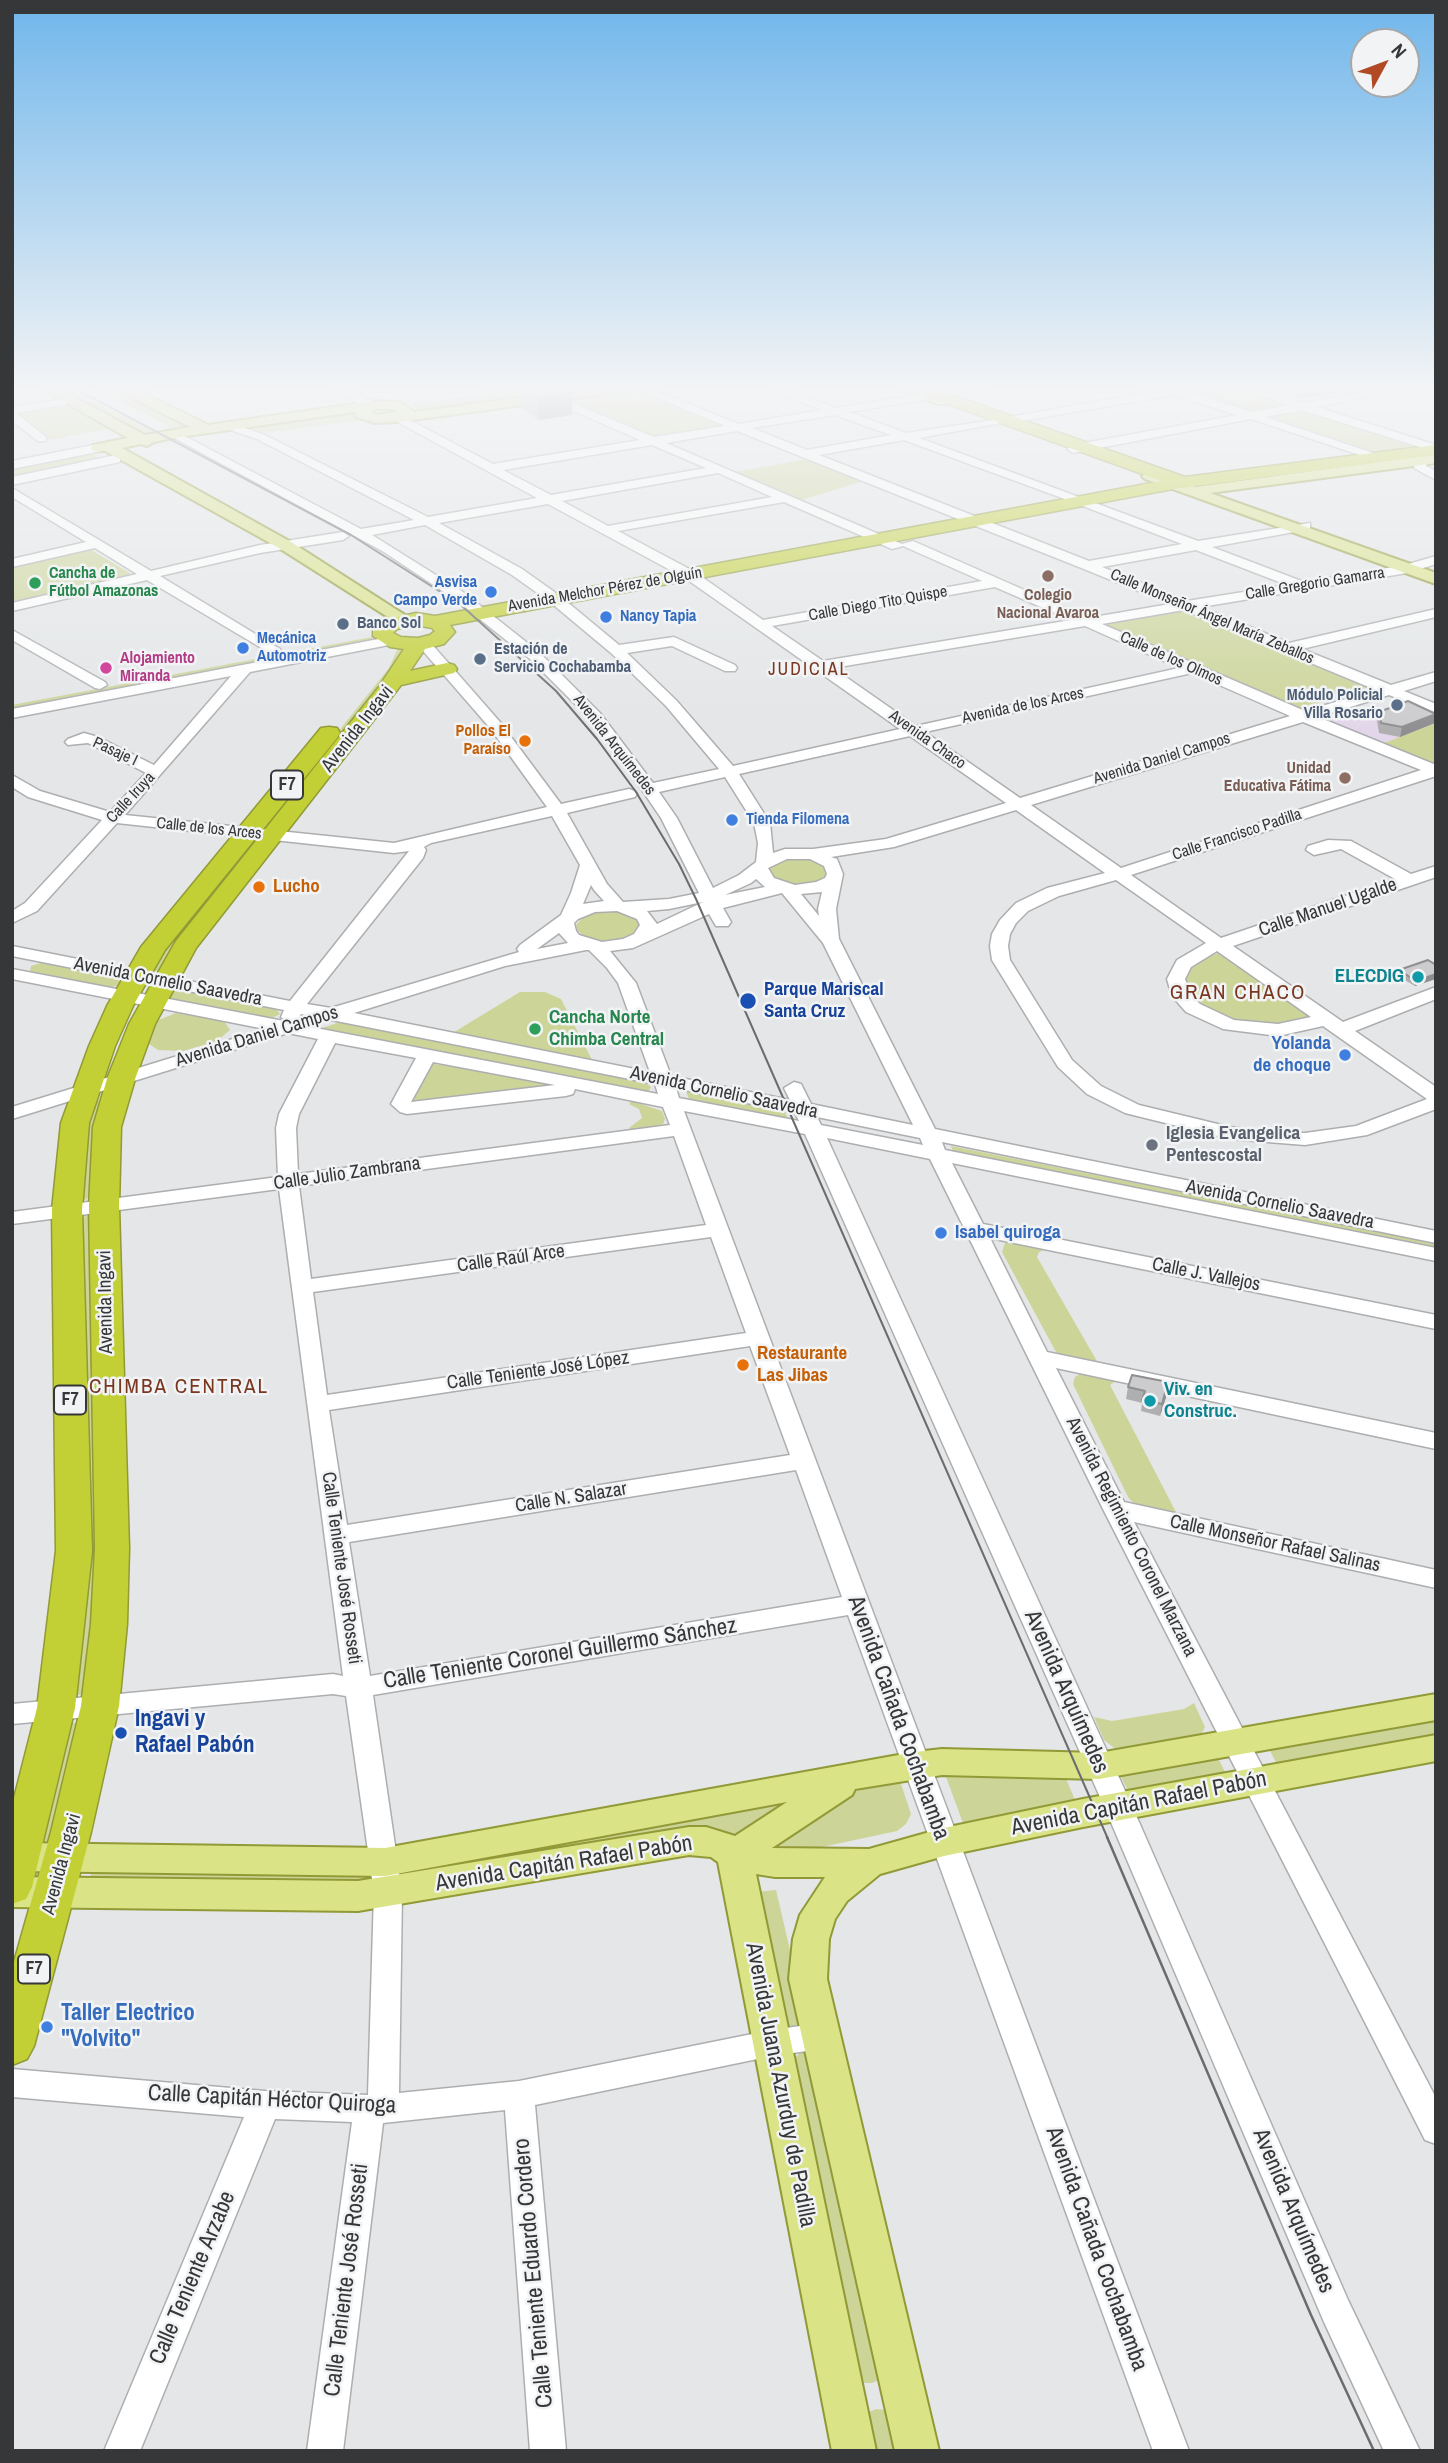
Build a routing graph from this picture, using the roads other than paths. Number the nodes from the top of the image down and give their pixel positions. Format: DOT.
graph roads {
  1 [pos="28,502"];
  2 [pos="202,502"];
  3 [pos="302,502"];
  4 [pos="389,502"];
  5 [pos="533,502"];
  6 [pos="555,502"];
  7 [pos="763,502"];
  8 [pos="795,502"];
  9 [pos="931,502"];
  10 [pos="1082,502"];
  11 [pos="1103,502"];
  12 [pos="1232,502"];
  13 [pos="1090,505"];
  14 [pos="976,520"];
  15 [pos="426,521"];
  16 [pos="1301,527"];
  17 [pos="994,528"];
  18 [pos="609,529"];
  19 [pos="360,533"];
  20 [pos="343,536"];
  21 [pos="895,543"];
  22 [pos="96,544"];
  23 [pos="279,545"];
  24 [pos="1196,546"];
  25 [pos="1436,560"];
  26 [pos="12,563"];
  27 [pos="1089,566"];
  28 [pos="1413,567"];
  29 [pos="1436,572"];
  30 [pos="148,576"];
  31 [pos="695,578"];
  32 [pos="1436,579"];
  33 [pos="995,583"];
  34 [pos="1303,586"];
  35 [pos="561,604"];
  36 [pos="1187,606"];
  37 [pos="12,607"];
  38 [pos="1436,614"];
  39 [pos="488,618"];
  40 [pos="1087,622"];
  41 [pos="761,624"];
  42 [pos="441,627"];
  43 [pos="12,634"];
  44 [pos="400,636"];
  45 [pos="33,646"];
  46 [pos="1287,648"];
  47 [pos="616,650"];
  48 [pos="12,652"];
  49 [pos="275,652"];
  50 [pos="820,666"];
  51 [pos="730,668"];
  52 [pos="447,669"];
  53 [pos="1192,669"];
  54 [pos="244,670"];
  55 [pos="1436,676"];
  56 [pos="396,680"];
  57 [pos="100,685"];
  58 [pos="1389,690"];
  59 [pos="12,702"];
  60 [pos="1436,709"];
  61 [pos="12,714"];
  62 [pos="1301,716"];
  63 [pos="914,730"];
  64 [pos="73,741"];
  65 [pos="1435,771"];
  66 [pos="156,772"];
  67 [pos="730,772"];
  68 [pos="12,779"];
  69 [pos="649,789"];
  70 [pos="629,794"];
  71 [pos="1019,804"];
  72 [pos="557,810"];
  73 [pos="112,818"];
  74 [pos="762,823"];
  75 [pos="248,832"];
  76 [pos="275,835"];
  77 [pos="888,844"];
  78 [pos="413,846"];
  79 [pos="1314,850"];
  80 [pos="810,854"];
  81 [pos="762,865"];
  82 [pos="587,866"];
  83 [pos="1436,871"];
  84 [pos="1119,874"];
  85 [pos="832,880"];
  86 [pos="1409,880"];
  87 [pos="785,889"];
  88 [pos="712,900"];
  89 [pos="621,906"];
  90 [pos="12,918"];
  91 [pos="567,921"];
  92 [pos="722,922"];
  93 [pos="12,934"];
  94 [pos="642,937"];
  95 [pos="831,941"];
  96 [pos="1220,944"];
  97 [pos="590,945"];
  98 [pos="12,946"];
  99 [pos="12,951"];
  100 [pos="502,961"];
  101 [pos="12,974"];
  102 [pos="628,984"];
  103 [pos="131,986"];
  104 [pos="159,992"];
  105 [pos="1436,992"];
  106 [pos="382,999"];
  107 [pos="294,1008"];
  108 [pos="328,1016"];
  109 [pos="229,1017"];
  110 [pos="1335,1024"];
  111 [pos="383,1026"];
  112 [pos="286,1029"];
  113 [pos="330,1037"];
  114 [pos="231,1046"];
  115 [pos="427,1056"];
  116 [pos="121,1079"];
  117 [pos="664,1080"];
  118 [pos="588,1088"];
  119 [pos="794,1088"];
  120 [pos="84,1091"];
  121 [pos="1436,1096"];
  122 [pos="1436,1102"];
  123 [pos="673,1104"];
  124 [pos="804,1109"];
  125 [pos="12,1113"];
  126 [pos="729,1115"];
  127 [pos="814,1131"];
  128 [pos="684,1133"];
  129 [pos="933,1144"];
  130 [pos="288,1182"];
  131 [pos="104,1206"];
  132 [pos="68,1210"];
  133 [pos="12,1217"];
  134 [pos="976,1229"];
  135 [pos="719,1230"];
  136 [pos="1436,1237"];
  137 [pos="1436,1255"];
  138 [pos="303,1287"];
  139 [pos="1436,1322"];
  140 [pos="759,1338"];
  141 [pos="1039,1357"];
  142 [pos="317,1404"];
  143 [pos="1436,1441"];
  144 [pos="804,1461"];
  145 [pos="1115,1509"];
  146 [pos="338,1535"];
  147 [pos="1436,1579"];
  148 [pos="856,1604"];
  149 [pos="358,1688"];
  150 [pos="100,1706"];
  151 [pos="1436,1707"];
  152 [pos="55,1708"];
  153 [pos="12,1714"];
  154 [pos="1236,1743"];
  155 [pos="1436,1748"];
  156 [pos="915,1765"];
  157 [pos="1099,1766"];
  158 [pos="850,1779"];
  159 [pos="1256,1782"];
  160 [pos="1118,1806"];
  161 [pos="944,1842"];
  162 [pos="734,1855"];
  163 [pos="869,1863"];
  164 [pos="60,1875"];
  165 [pos="15,1878"];
  166 [pos="387,1878"];
  167 [pos="821,2036"];
  168 [pos="772,2043"];
  169 [pos="12,2046"];
  170 [pos="12,2083"];
  171 [pos="519,2095"];
  172 [pos="265,2105"];
  173 [pos="376,2110"];
  174 [pos="1436,2130"];
  175 [pos="122,2451"];
  176 [pos="325,2451"];
  177 [pos="548,2451"];
  178 [pos="854,2451"];
  179 [pos="917,2451"];
  180 [pos="1171,2451"];
  181 [pos="1402,2451"];
  1 -- 22 [label="street"];
  2 -- 23 [label="main road"];
  3 -- 19 [label="street, Avenida Arquímedes"];
  4 -- 15 [label="street"];
  5 -- 15 [label="street"];
  6 -- 18 [label="street, Avenida Chaco"];
  7 -- 18 [label="street"];
  8 -- 21 [label="street, Calle de los Olmos"];
  9 -- 14 [label="street, Calle Monseñor Ángel María Zeballos"];
  10 -- 13 [label="street"];
  11 -- 13 [label="highway, Avenida Melchor Pérez de Olguín"];
  12 -- 16 [label="main road"];
  13 -- 14 [label="highway, Avenida Melchor Pérez de Olguín"];
  13 -- 17 [label="highway, Avenida Melchor Pérez de Olguín"];
  13 -- 24 [label="street"];
  14 -- 17 [label="street, Calle Monseñor Ángel María Zeballos"];
  14 -- 21 [label="highway, Avenida Melchor Pérez de Olguín"];
  15 -- 19 [label="street"];
  15 -- 35 [label="street"];
  16 -- 24 [label="street"];
  16 -- 28 [label="main road"];
  17 -- 21 [label="highway, Avenida Melchor Pérez de Olguín"];
  17 -- 27 [label="street, Calle Monseñor Ángel María Zeballos"];
  18 -- 31 [label="street, Avenida Chaco"];
  19 -- 39 [label="street, Avenida Arquímedes"];
  20 -- 23 [label="street"];
  21 -- 31 [label="highway, Avenida Melchor Pérez de Olguín"];
  21 -- 33 [label="street, Calle de los Olmos"];
  22 -- 26 [label="street"];
  22 -- 30 [label="street"];
  23 -- 30 [label="street"];
  23 -- 44 [label="main road"];
  24 -- 27 [label="street"];
  24 -- 34 [label="street"];
  25 -- 28 [label="street, Calle Gregorio Gamarra"];
  27 -- 36 [label="street, Calle Monseñor Ángel María Zeballos"];
  28 -- 29 [label="main road"];
  28 -- 32 [label="main road"];
  28 -- 34 [label="street, Calle Gregorio Gamarra"];
  30 -- 37 [label="street"];
  30 -- 49 [label="street"];
  31 -- 35 [label="highway, Avenida Melchor Pérez de Olguín"];
  31 -- 41 [label="street, Avenida Chaco"];
  33 -- 40 [label="street, Calle de los Olmos"];
  33 -- 41 [label="street, Calle Diego Tito Quispe"];
  34 -- 36 [label="street, Calle Gregorio Gamarra"];
  35 -- 39 [label="highway, Avenida Melchor Pérez de Olguín"];
  35 -- 47 [label="street"];
  36 -- 40 [label="street, Calle Gregorio Gamarra"];
  36 -- 46 [label="street, Calle Monseñor Ángel María Zeballos"];
  38 -- 46 [label="street"];
  39 -- 42 [label="highway, Avenida Melchor Pérez de Olguín"];
  39 -- 69 [label="street, Avenida Arquímedes"];
  40 -- 50 [label="street, Calle Gregorio Gamarra"];
  40 -- 53 [label="street, Calle de los Olmos"];
  41 -- 50 [label="street, Avenida Chaco"];
  42 -- 44 [label="highway"];
  42 -- 44 [label="highway"];
  43 -- 45 [label="street"];
  44 -- 49 [label="street"];
  44 -- 52 [label="street"];
  44 -- 54 [label="street"];
  44 -- 56 [label="highway, Avenida Ingavi"];
  44 -- 75 [label="highway, Avenida Ingavi / F7"];
  45 -- 48 [label="street"];
  45 -- 57 [label="street"];
  46 -- 58 [label="street, Calle Monseñor Ángel María Zeballos"];
  47 -- 51 [label="street"];
  47 -- 67 [label="street"];
  49 -- 57 [label="street"];
  50 -- 63 [label="street, Avenida Chaco"];
  52 -- 56 [label="highway"];
  52 -- 72 [label="street"];
  53 -- 62 [label="street, Calle de los Olmos"];
  53 -- 63 [label="street, Avenida de los Arces"];
  54 -- 61 [label="street"];
  54 -- 66 [label="street, Calle Iruya"];
  55 -- 58 [label="street, Avenida Daniel Campos"];
  56 -- 76 [label="highway, Avenida Ingavi"];
  57 -- 59 [label="street"];
  58 -- 60 [label="street, Calle Monseñor Ángel María Zeballos"];
  58 -- 62 [label="street, Avenida Daniel Campos"];
  62 -- 65 [label="street, Calle de los Olmos"];
  62 -- 71 [label="street, Avenida Daniel Campos"];
  63 -- 67 [label="street, Avenida de los Arces"];
  63 -- 71 [label="street, Avenida Chaco"];
  64 -- 66 [label="street, Pasaje I"];
  65 -- 84 [label="street, Calle Francisco Padilla"];
  66 -- 73 [label="street, Calle Iruya"];
  67 -- 69 [label="street, Avenida de los Arces"];
  67 -- 74 [label="street"];
  68 -- 73 [label="street, Calle de los Arces"];
  69 -- 88 [label="street, Avenida Arquímedes"];
  70 -- 72 [label="street"];
  71 -- 77 [label="street, Avenida Daniel Campos"];
  71 -- 84 [label="street, Avenida Chaco"];
  72 -- 78 [label="street"];
  72 -- 82 [label="street"];
  73 -- 75 [label="street, Calle de los Arces"];
  73 -- 90 [label="street, Calle Iruya"];
  74 -- 80 [label="street"];
  74 -- 81 [label="street"];
  75 -- 76 [label="street, Calle de los Arces"];
  75 -- 103 [label="highway, Avenida Ingavi / F7"];
  76 -- 78 [label="street, Calle de los Arces"];
  76 -- 104 [label="highway, Avenida Ingavi / F7"];
  77 -- 80 [label="street, Avenida Daniel Campos"];
  77 -- 85 [label="street, Avenida Daniel Campos"];
  78 -- 107 [label="street"];
  79 -- 86 [label="street"];
  80 -- 81 [label="street, Avenida Daniel Campos"];
  80 -- 85 [label="street"];
  81 -- 87 [label="street, Avenida Regimiento Coronel Marzana"];
  81 -- 88 [label="street"];
  82 -- 89 [label="street"];
  82 -- 91 [label="street"];
  83 -- 86 [label="street, Calle Manuel Ugalde"];
  84 -- 96 [label="street, Avenida Chaco"];
  84 -- 122 [label="street, Calle Francisco Padilla"];
  85 -- 87 [label="street, Avenida Daniel Campos"];
  85 -- 95 [label="street, Avenida Regimiento Coronel Marzana"];
  86 -- 96 [label="street, Calle Manuel Ugalde"];
  87 -- 88 [label="street"];
  87 -- 95 [label="street, Avenida Regimiento Coronel Marzana"];
  88 -- 89 [label="street"];
  88 -- 92 [label="street, Avenida Arquímedes"];
  88 -- 94 [label="street"];
  89 -- 91 [label="street, Avenida Daniel Campos"];
  89 -- 94 [label="street"];
  91 -- 97 [label="street, Avenida Cañada Cochabamba"];
  91 -- 100 [label="street, Avenida Daniel Campos"];
  93 -- 98 [label="street"];
  94 -- 97 [label="street, Avenida Daniel Campos"];
  94 -- 102 [label="street, Avenida Cañada Cochabamba"];
  95 -- 129 [label="street, Avenida Regimiento Coronel Marzana"];
  96 -- 110 [label="street, Avenida Chaco"];
  96 -- 110 [label="street, Calle Manuel Ugalde"];
  97 -- 100 [label="street, Avenida Daniel Campos"];
  97 -- 102 [label="street, Avenida Cañada Cochabamba"];
  99 -- 103 [label="street, Avenida Cornelio Saavedra"];
  100 -- 106 [label="street, Avenida Daniel Campos"];
  101 -- 103 [label="street, Avenida Cornelio Saavedra"];
  102 -- 117 [label="street, Avenida Cañada Cochabamba"];
  103 -- 104 [label="street, Avenida Cornelio Saavedra"];
  103 -- 104 [label="street, Avenida Cornelio Saavedra"];
  103 -- 120 [label="highway, Avenida Ingavi / F7"];
  104 -- 107 [label="street, Avenida Cornelio Saavedra"];
  104 -- 109 [label="street, Avenida Cornelio Saavedra"];
  104 -- 116 [label="highway, Avenida Ingavi / F7"];
  105 -- 110 [label="street, Calle Manuel Ugalde"];
  106 -- 108 [label="street, Avenida Daniel Campos"];
  106 -- 111 [label="street"];
  107 -- 108 [label="street, Avenida Cornelio Saavedra"];
  107 -- 112 [label="street"];
  108 -- 111 [label="street, Avenida Cornelio Saavedra"];
  108 -- 112 [label="street, Avenida Daniel Campos"];
  109 -- 112 [label="street, Avenida Cornelio Saavedra"];
  109 -- 114 [label="street"];
  110 -- 121 [label="street, Avenida Chaco"];
  111 -- 117 [label="street, Avenida Cornelio Saavedra"];
  112 -- 113 [label="street, Avenida Cornelio Saavedra"];
  112 -- 114 [label="street, Avenida Daniel Campos"];
  113 -- 115 [label="street, Avenida Cornelio Saavedra"];
  113 -- 130 [label="street, Calle Teniente José Rosseti"];
  114 -- 116 [label="street, Avenida Daniel Campos"];
  115 -- 118 [label="street, Avenida Cornelio Saavedra"];
  115 -- 118 [label="street"];
  116 -- 120 [label="street, Avenida Daniel Campos"];
  116 -- 131 [label="highway, Avenida Ingavi / F7"];
  117 -- 123 [label="street, Avenida Cañada Cochabamba"];
  117 -- 124 [label="street, Avenida Cornelio Saavedra"];
  118 -- 123 [label="street, Avenida Cornelio Saavedra"];
  119 -- 124 [label="street, Avenida Arquímedes"];
  120 -- 125 [label="street, Avenida Daniel Campos"];
  120 -- 132 [label="highway, Avenida Ingavi / F7"];
  123 -- 126 [label="street, Avenida Cornelio Saavedra"];
  123 -- 128 [label="street, Avenida Cañada Cochabamba"];
  124 -- 127 [label="street, Avenida Arquímedes"];
  124 -- 129 [label="street, Avenida Cornelio Saavedra"];
  126 -- 127 [label="street, Avenida Cornelio Saavedra"];
  126 -- 128 [label="street"];
  127 -- 129 [label="street, Avenida Cornelio Saavedra"];
  127 -- 157 [label="street, Avenida Arquímedes"];
  128 -- 130 [label="street, Calle Julio Zambrana"];
  128 -- 135 [label="street, Avenida Cañada Cochabamba"];
  129 -- 134 [label="street, Avenida Regimiento Coronel Marzana"];
  129 -- 136 [label="street, Avenida Cornelio Saavedra"];
  129 -- 137 [label="street, Avenida Cornelio Saavedra"];
  130 -- 131 [label="street, Calle Julio Zambrana"];
  130 -- 138 [label="street, Calle Teniente José Rosseti"];
  131 -- 132 [label="street, Calle Julio Zambrana"];
  131 -- 150 [label="highway, Avenida Ingavi / F7"];
  132 -- 133 [label="street, Calle Julio Zambrana"];
  132 -- 152 [label="highway, Avenida Ingavi / F7"];
  134 -- 139 [label="street, Calle J. Vallejos"];
  134 -- 141 [label="street, Avenida Regimiento Coronel Marzana"];
  135 -- 138 [label="street, Calle Raúl Arce"];
  135 -- 140 [label="street, Avenida Cañada Cochabamba"];
  138 -- 142 [label="street, Calle Teniente José Rosseti"];
  140 -- 142 [label="street, Calle Teniente José López"];
  140 -- 144 [label="street, Avenida Cañada Cochabamba"];
  141 -- 143 [label="street"];
  141 -- 145 [label="street, Avenida Regimiento Coronel Marzana"];
  142 -- 146 [label="street, Calle Teniente José Rosseti"];
  144 -- 146 [label="street, Calle N. Salazar"];
  144 -- 148 [label="street, Avenida Cañada Cochabamba"];
  145 -- 147 [label="street, Calle Monseñor Rafael Salinas"];
  145 -- 154 [label="street, Avenida Regimiento Coronel Marzana"];
  146 -- 149 [label="street, Calle Teniente José Rosseti"];
  148 -- 149 [label="street, Calle Teniente Coronel Guillermo Sánchez"];
  148 -- 156 [label="street, Avenida Cañada Cochabamba"];
  149 -- 150 [label="street, Calle Teniente Coronel Guillermo Sánchez"];
  149 -- 166 [label="street, Calle Teniente José Rosseti"];
  150 -- 152 [label="street, Calle Teniente Coronel Guillermo Sánchez"];
  150 -- 164 [label="highway, Avenida Ingavi / F7"];
  151 -- 154 [label="main road, Avenida Capitán Rafael Pabón"];
  152 -- 153 [label="street, Calle Teniente Coronel Guillermo Sánchez"];
  152 -- 165 [label="highway, Avenida Ingavi / F7"];
  154 -- 157 [label="main road, Avenida Capitán Rafael Pabón"];
  154 -- 159 [label="street, Avenida Regimiento Coronel Marzana"];
  155 -- 159 [label="main road, Avenida Capitán Rafael Pabón"];
  156 -- 157 [label="main road, Avenida Capitán Rafael Pabón"];
  156 -- 158 [label="main road, Avenida Capitán Rafael Pabón"];
  156 -- 161 [label="street, Avenida Cañada Cochabamba"];
  157 -- 160 [label="street, Avenida Arquímedes"];
  158 -- 162 [label="main road"];
  158 -- 166 [label="main road, Avenida Capitán Rafael Pabón"];
  159 -- 160 [label="main road, Avenida Capitán Rafael Pabón"];
  159 -- 174 [label="street, Avenida Regimiento Coronel Marzana"];
  160 -- 161 [label="main road, Avenida Capitán Rafael Pabón"];
  160 -- 181 [label="street, Avenida Arquímedes"];
  161 -- 163 [label="main road, Avenida Capitán Rafael Pabón"];
  161 -- 180 [label="street, Avenida Cañada Cochabamba"];
  162 -- 163 [label="main road, Avenida Capitán Rafael Pabón"];
  162 -- 166 [label="main road, Avenida Capitán Rafael Pabón"];
  162 -- 168 [label="main road, Avenida Juana Azurduy de Padilla"];
  163 -- 167 [label="main road"];
  164 -- 165 [label="main road, Avenida Capitán Rafael Pabón"];
  164 -- 166 [label="main road, Avenida Capitán Rafael Pabón"];
  164 -- 169 [label="highway, Avenida Ingavi / F7"];
  166 -- 173 [label="street, Calle Teniente José Rosseti"];
  167 -- 168 [label="street, Calle Capitán Héctor Quiroga"];
  167 -- 179 [label="main road"];
  168 -- 171 [label="street, Calle Capitán Héctor Quiroga"];
  168 -- 178 [label="main road, Avenida Juana Azurduy de Padilla"];
  170 -- 172 [label="street, Calle Capitán Héctor Quiroga"];
  171 -- 173 [label="street, Calle Capitán Héctor Quiroga"];
  171 -- 177 [label="street, Calle Teniente Eduardo Cordero"];
  172 -- 173 [label="street, Calle Capitán Héctor Quiroga"];
  172 -- 175 [label="street, Calle Teniente Arzabe"];
  173 -- 176 [label="street, Calle Teniente José Rosseti"];
}
